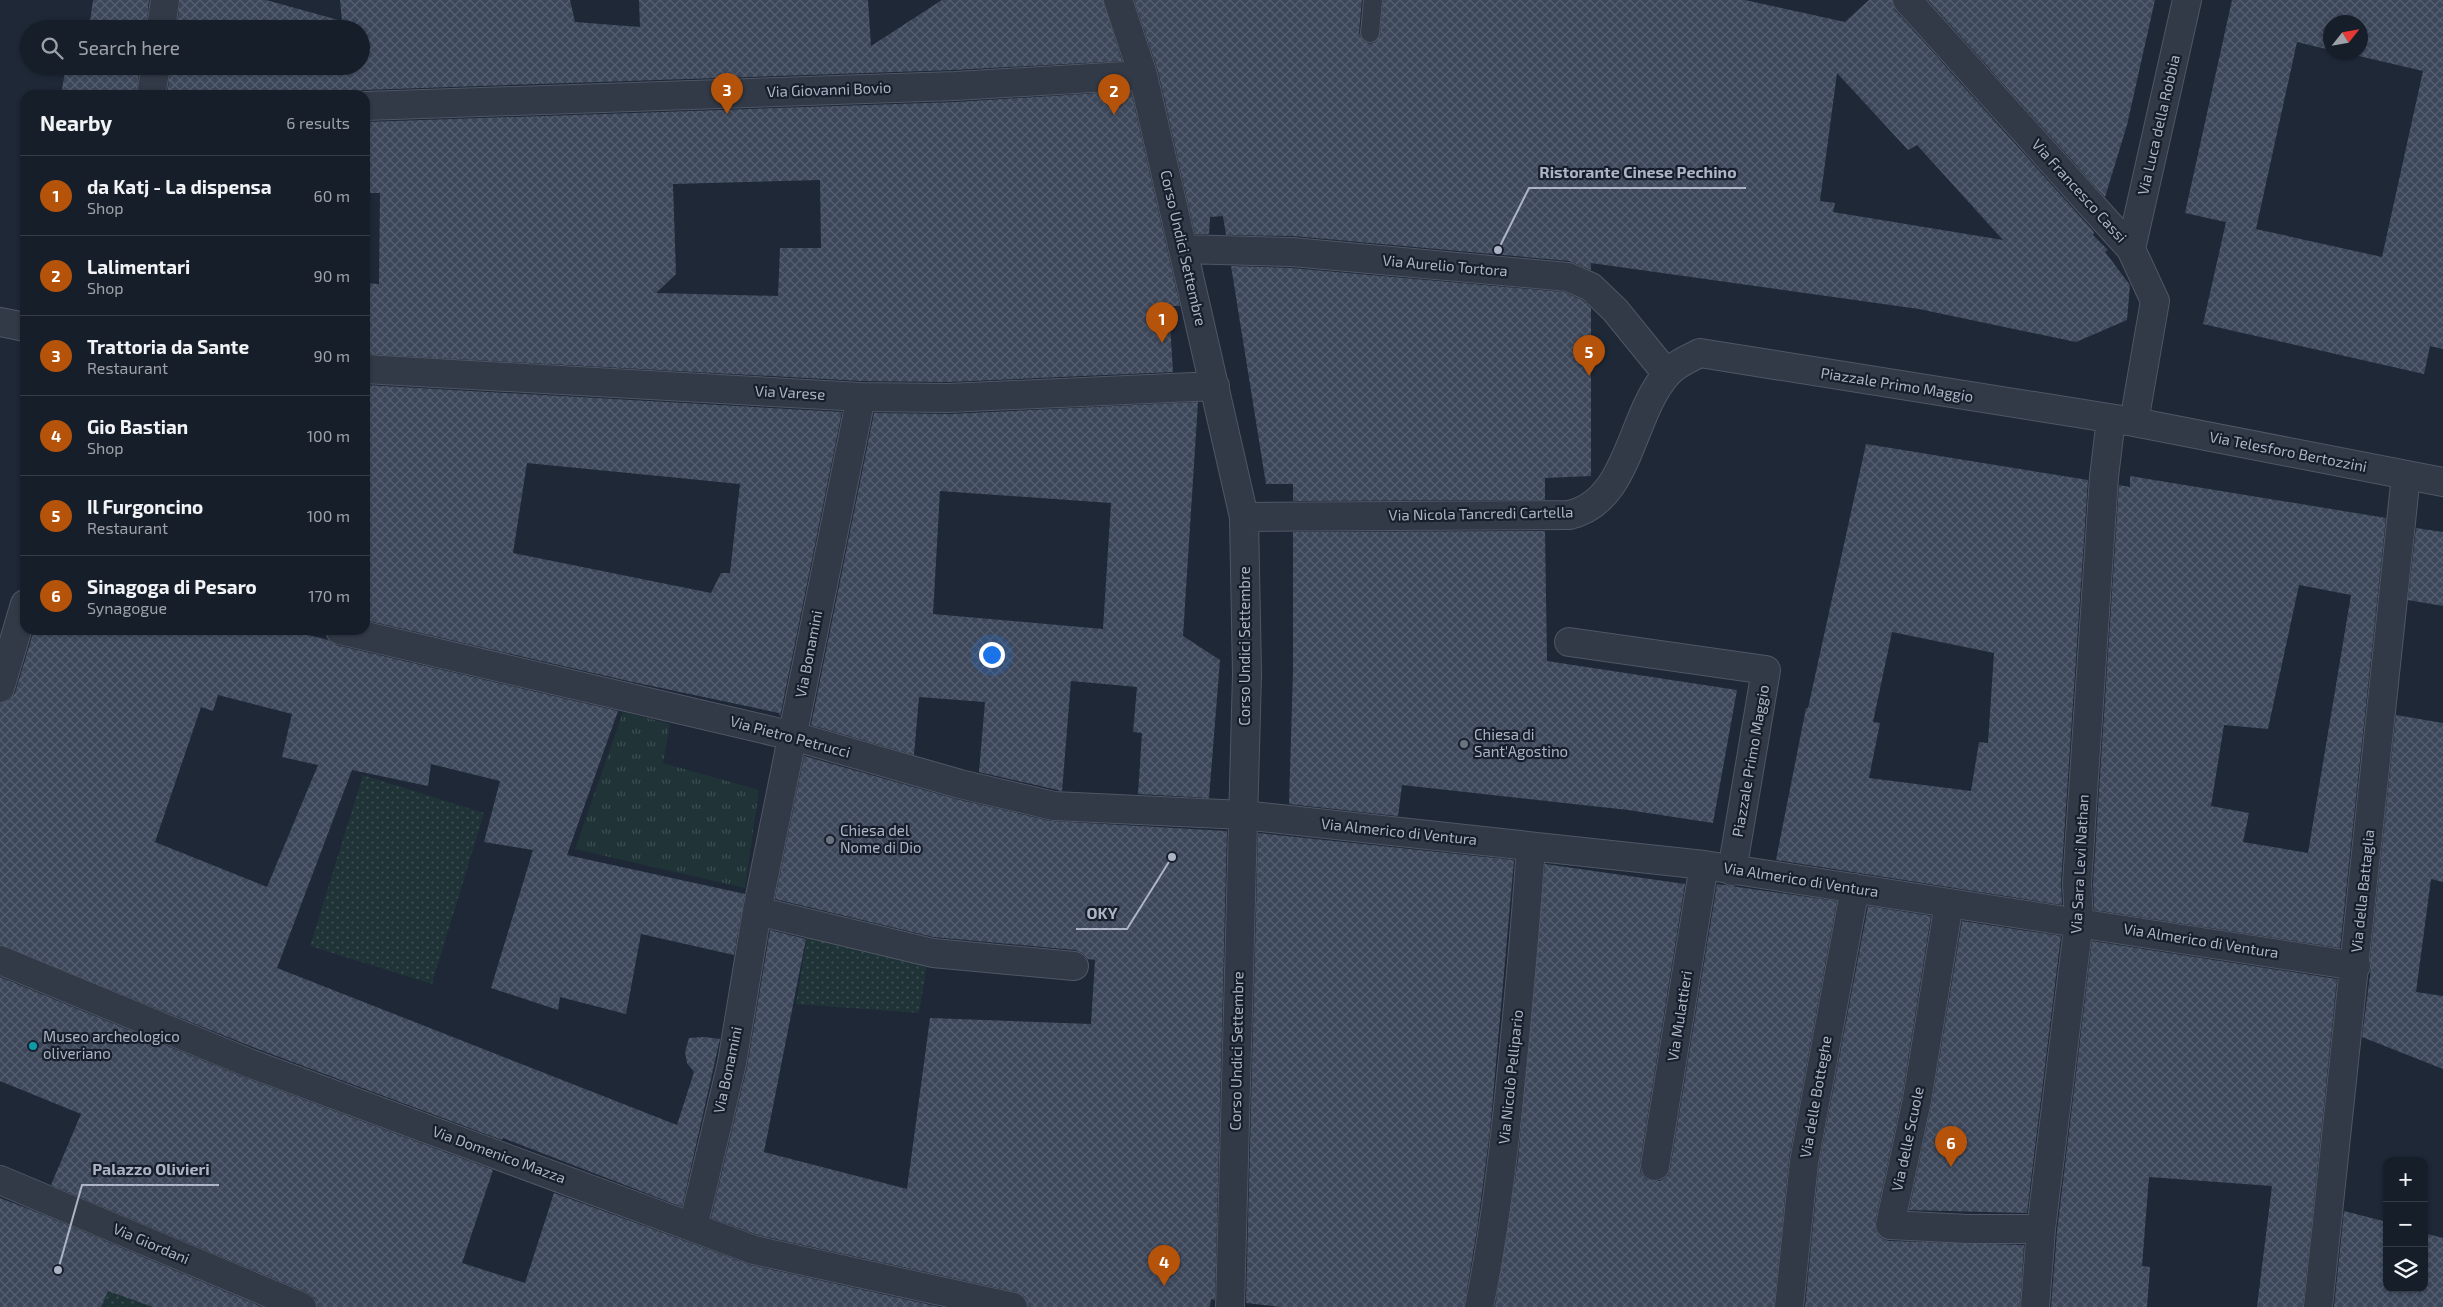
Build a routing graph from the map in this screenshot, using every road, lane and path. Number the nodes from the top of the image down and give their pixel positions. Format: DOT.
graph roads {
  1 [pos="165,0"];
  2 [pos="1118,0"];
  3 [pos="1372,0"];
  4 [pos="1907,0"];
  5 [pos="2187,0"];
  6 [pos="162,20"];
  7 [pos="1370,33"];
  8 [pos="155,75"];
  9 [pos="1143,75"];
  10 [pos="153,90"];
  11 [pos="370,106"];
  12 [pos="1183,249"];
  13 [pos="2132,249"];
  14 [pos="0,322"];
  15 [pos="20,325"];
  16 [pos="370,369"];
  17 [pos="1667,374"];
  18 [pos="1215,386"];
  19 [pos="861,397"];
  20 [pos="2122,420"];
  21 [pos="2406,475"];
  22 [pos="2443,482"];
  23 [pos="1244,517"];
  24 [pos="20,621"];
  25 [pos="361,635"];
  26 [pos="1569,642"];
  27 [pos="0,688"];
  28 [pos="793,736"];
  29 [pos="1243,815"];
  30 [pos="1532,846"];
  31 [pos="1704,865"];
  32 [pos="1732,871"];
  33 [pos="1855,888"];
  34 [pos="1949,904"];
  35 [pos="757,911"];
  36 [pos="2079,921"];
  37 [pos="0,960"];
  38 [pos="1074,966"];
  39 [pos="2356,966"];
  40 [pos="1655,1166"];
  41 [pos="0,1180"];
  42 [pos="693,1227"];
  43 [pos="2041,1229"];
  44 [pos="302,1307"];
  45 [pos="1013,1307"];
  46 [pos="1230,1307"];
  47 [pos="1479,1307"];
  48 [pos="1789,1307"];
  49 [pos="2035,1307"];
  50 [pos="2318,1307"];
  1 -- 6 [label="street"];
  2 -- 9 [label="street, Corso Undici Settembre"];
  3 -- 7 [label="lane"];
  4 -- 13 [label="street, Via Francesco Cassi"];
  5 -- 13 [label="street, Via Luca della Robbia"];
  8 -- 10 [label="street"];
  9 -- 11 [label="street, Via Giovanni Bovio"];
  9 -- 12 [label="street, Corso Undici Settembre"];
  12 -- 17 [label="street, Via Aurelio Tortora"];
  12 -- 18 [label="street, Corso Undici Settembre"];
  13 -- 20 [label="street, Via Francesco Cassi"];
  14 -- 15 [label="street"];
  16 -- 19 [label="street, Via Varese"];
  17 -- 20 [label="street, Piazzale Primo Maggio"];
  17 -- 23 [label="street, Via Nicola Tancredi Cartella"];
  18 -- 19 [label="street, Via Varese"];
  18 -- 23 [label="street, Corso Undici Settembre"];
  19 -- 28 [label="street, Via Bonamini"];
  20 -- 21 [label="street, Via Telesforo Bertozzini"];
  20 -- 36 [label="street, Via Sara Levi Nathan"];
  21 -- 22 [label="street, Via Telesforo Bertozzini"];
  21 -- 39 [label="street, Via della Battaglia"];
  23 -- 29 [label="street, Corso Undici Settembre"];
  24 -- 27 [label="street"];
  25 -- 28 [label="street, Via Pietro Petrucci"];
  26 -- 32 [label="street, Piazzale Primo Maggio"];
  28 -- 29 [label="street, Via Pietro Petrucci"];
  28 -- 35 [label="street, Via Bonamini"];
  29 -- 30 [label="street, Via Almerico di Ventura"];
  29 -- 46 [label="street, Corso Undici Settembre"];
  30 -- 31 [label="street, Via Almerico di Ventura"];
  30 -- 47 [label="street, Via Nicolò Pellipario"];
  31 -- 32 [label="street, Via Almerico di Ventura"];
  31 -- 40 [label="street, Via Mulattieri"];
  32 -- 33 [label="street, Via Almerico di Ventura"];
  33 -- 34 [label="street, Via Almerico di Ventura"];
  33 -- 48 [label="street, Via delle Botteghe"];
  34 -- 36 [label="street, Via Almerico di Ventura"];
  34 -- 43 [label="street, Via delle Scuole"];
  35 -- 38 [label="street"];
  35 -- 42 [label="street, Via Bonamini"];
  36 -- 39 [label="street, Via Almerico di Ventura"];
  36 -- 43 [label="street, Via Sara Levi Nathan"];
  37 -- 42 [label="street, Via Domenico Mazza"];
  39 -- 50 [label="street, Via della Battaglia"];
  41 -- 44 [label="street, Via Giordani"];
  42 -- 45 [label="street, Via Domenico Mazza"];
  43 -- 49 [label="street, Via Sara Levi Nathan"];
}
